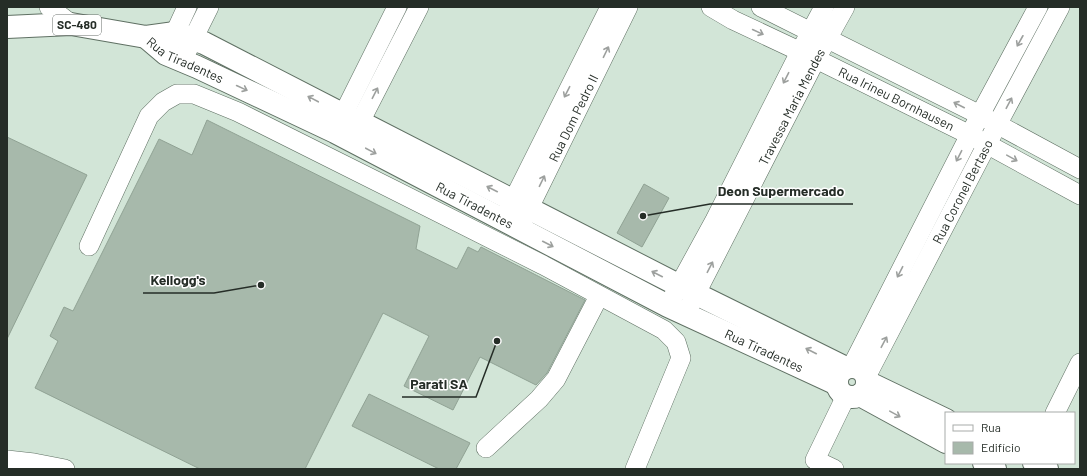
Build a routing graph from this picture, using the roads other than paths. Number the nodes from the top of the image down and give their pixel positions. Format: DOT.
graph roads {
  1 [pos="49,7"];
  2 [pos="187,7"];
  3 [pos="209,7"];
  4 [pos="397,7"];
  5 [pos="419,7"];
  6 [pos="610,7"];
  7 [pos="628,7"];
  8 [pos="711,7"];
  9 [pos="761,7"];
  10 [pos="824,7"];
  11 [pos="845,7"];
  12 [pos="1038,7"];
  13 [pos="1060,7"];
  14 [pos="736,14"];
  15 [pos="71,24"];
  16 [pos="7,27"];
  17 [pos="385,30"];
  18 [pos="184,36"];
  19 [pos="819,36"];
  20 [pos="146,37"];
  21 [pos="403,40"];
  22 [pos="808,55"];
  23 [pos="174,57"];
  24 [pos="980,115"];
  25 [pos="997,125"];
  26 [pos="347,127"];
  27 [pos="970,135"];
  28 [pos="988,144"];
  29 [pos="1073,165"];
  30 [pos="1055,181"];
  31 [pos="1080,195"];
  32 [pos="521,204"];
  33 [pos="511,224"];
  34 [pos="89,246"];
  35 [pos="919,256"];
  36 [pos="688,289"];
  37 [pos="599,296"];
  38 [pos="677,310"];
  39 [pos="1080,363"];
  40 [pos="853,381"];
  41 [pos="1056,412"];
  42 [pos="945,420"];
  43 [pos="945,441"];
  44 [pos="486,448"];
  45 [pos="7,460"];
  46 [pos="986,464"];
  47 [pos="1036,464"];
  48 [pos="637,468"];
  49 [pos="66,469"];
  50 [pos="834,469"];
  51 [pos="995,469"];
  52 [pos="1047,469"];
  1 -- 15 [label="street"];
  2 -- 18 [label="street"];
  3 -- 18 [label="street"];
  4 -- 17 [label="street"];
  5 -- 21 [label="street"];
  6 -- 32 [label="street, Rua Dom Pedro II, one-way"];
  32 -- 7 [label="street, Rua Dom Pedro II, one-way"];
  8 -- 14 [label="street, Rua Irineu Bornhausen"];
  9 -- 19 [label="street, Rua Irineu Bornhausen"];
  10 -- 19 [label="street, Travessa Maria Mendes"];
  11 -- 19 [label="street, Travessa Maria Mendes"];
  12 -- 24 [label="street, Rua Coronel Bertaso, one-way"];
  25 -- 13 [label="street, Rua Coronel Bertaso, one-way"];
  14 -- 22 [label="street, Rua Irineu Bornhausen, one-way"];
  15 -- 16 [label="main road, SC-480"];
  15 -- 20 [label="main road, SC-480"];
  17 -- 21 [label="street"];
  17 -- 26 [label="street"];
  18 -- 20 [label="main road, Rua Tiradentes"];
  18 -- 23 [label="street"];
  26 -- 18 [label="main road, Rua Tiradentes, one-way"];
  19 -- 22 [label="street, Travessa Maria Mendes"];
  24 -- 19 [label="street, Rua Irineu Bornhausen, one-way"];
  20 -- 23 [label="main road, Rua Tiradentes"];
  26 -- 21 [label="street, one-way"];
  22 -- 27 [label="street, Rua Irineu Bornhausen"];
  22 -- 36 [label="street, Travessa Maria Mendes"];
  23 -- 26 [label="main road, Rua Tiradentes, one-way"];
  24 -- 25 [label="street, Rua Irineu Bornhausen"];
  24 -- 27 [label="street, Rua Coronel Bertaso"];
  25 -- 28 [label="street, Rua Coronel Bertaso"];
  25 -- 29 [label="street, Rua Irineu Bornhausen"];
  32 -- 26 [label="main road, Rua Tiradentes, one-way"];
  26 -- 33 [label="main road, Rua Tiradentes, one-way"];
  27 -- 28 [label="street, Rua Irineu Bornhausen"];
  27 -- 35 [label="street, Rua Coronel Bertaso, one-way"];
  28 -- 30 [label="street, Rua Irineu Bornhausen, one-way"];
  28 -- 35 [label="street, Rua Coronel Bertaso"];
  29 -- 30 [label="street"];
  30 -- 31 [label="street, Rua Irineu Bornhausen"];
  32 -- 33 [label="street, Rua Dom Pedro II"];
  36 -- 32 [label="main road, Rua Tiradentes, one-way"];
  33 -- 38 [label="main road, Rua Tiradentes, one-way"];
  34 -- 37 [label="street"];
  35 -- 40 [label="street, Rua Coronel Bertaso"];
  36 -- 38 [label="street, Travessa Maria Mendes"];
  40 -- 36 [label="main road, Rua Tiradentes, one-way"];
  37 -- 44 [label="street"];
  37 -- 48 [label="street"];
  38 -- 40 [label="main road, Rua Tiradentes"];
  39 -- 41 [label="street"];
  40 -- 42 [label="main road, Rua Tiradentes"];
  40 -- 43 [label="main road, Rua Tiradentes, one-way"];
  40 -- 50 [label="street, Rua Coronel Bertaso"];
  45 -- 49 [label="street"];
  46 -- 51 [label="main road"];
  47 -- 52 [label="main road"];
}
